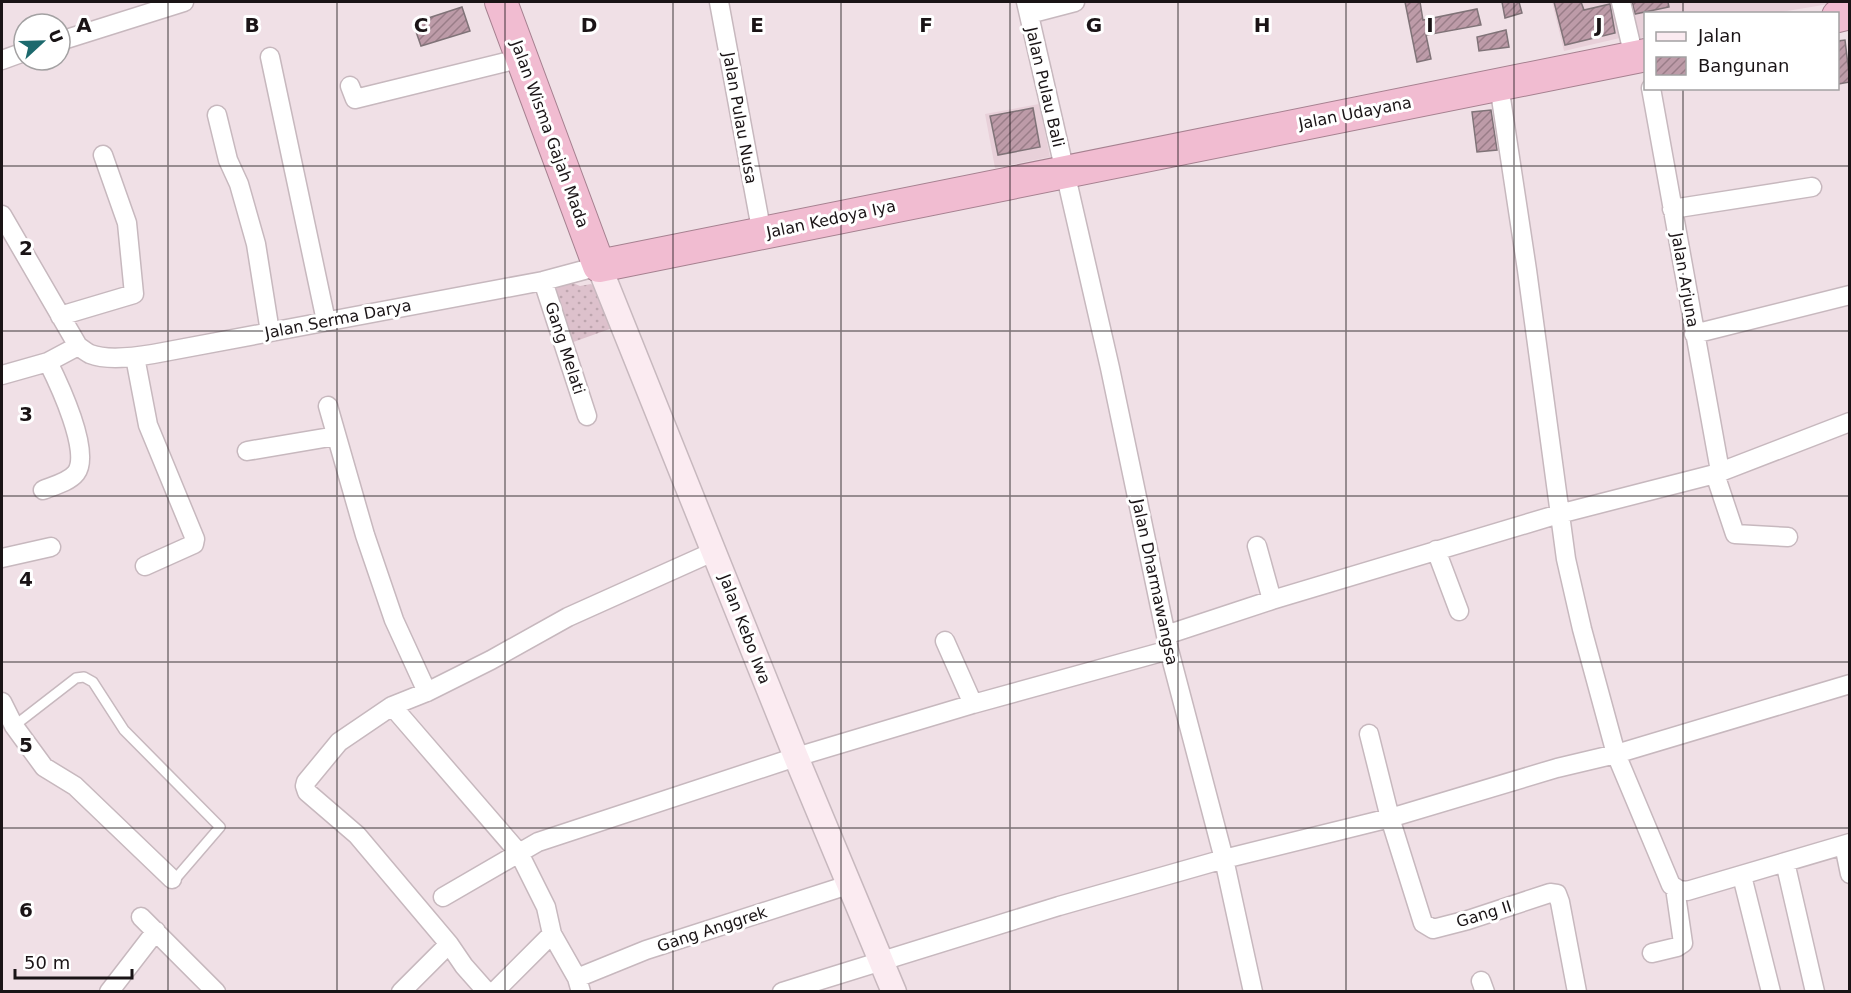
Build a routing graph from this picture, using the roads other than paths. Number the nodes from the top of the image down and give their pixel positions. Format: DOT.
graph roads {
  1 [pos="184,2"];
  2 [pos="501,2"];
  3 [pos="719,2"];
  4 [pos="1075,2"];
  5 [pos="1621,2"];
  6 [pos="1027,8"];
  7 [pos="141,9"];
  8 [pos="72,36"];
  9 [pos="270,57"];
  10 [pos="1642,57"];
  11 [pos="522,58"];
  12 [pos="1499,85"];
  13 [pos="350,86"];
  14 [pos="1651,90"];
  15 [pos="217,115"];
  16 [pos="103,154"];
  17 [pos="1064,172"];
  18 [pos="1812,187"];
  19 [pos="1672,208"];
  20 [pos="2,215"];
  21 [pos="762,234"];
  22 [pos="599,267"];
  23 [pos="543,281"];
  24 [pos="1850,295"];
  25 [pos="60,316"];
  26 [pos="326,321"];
  27 [pos="270,332"];
  28 [pos="1694,334"];
  29 [pos="78,346"];
  30 [pos="135,357"];
  31 [pos="48,362"];
  32 [pos="2,375"];
  33 [pos="328,406"];
  34 [pos="587,416"];
  35 [pos="1850,422"];
  36 [pos="336,436"];
  37 [pos="247,451"];
  38 [pos="1718,472"];
  39 [pos="43,490"];
  40 [pos="1559,514"];
  41 [pos="1788,537"];
  42 [pos="1257,546"];
  43 [pos="51,547"];
  44 [pos="1436,550"];
  45 [pos="715,551"];
  46 [pos="2,558"];
  47 [pos="145,566"];
  48 [pos="1272,600"];
  49 [pos="1459,611"];
  50 [pos="945,641"];
  51 [pos="1167,642"];
  52 [pos="1850,684"];
  53 [pos="427,692"];
  54 [pos="2,702"];
  55 [pos="973,704"];
  56 [pos="392,706"];
  57 [pos="14,726"];
  58 [pos="1369,734"];
  59 [pos="1616,754"];
  60 [pos="796,758"];
  61 [pos="1389,818"];
  62 [pos="1847,844"];
  63 [pos="524,850"];
  64 [pos="1224,859"];
  65 [pos="1785,862"];
  66 [pos="1850,874"];
  67 [pos="1742,876"];
  68 [pos="172,879"];
  69 [pos="848,885"];
  70 [pos="1675,888"];
  71 [pos="443,897"];
  72 [pos="141,917"];
  73 [pos="156,931"];
  74 [pos="552,934"];
  75 [pos="449,944"];
  76 [pos="1652,953"];
  77 [pos="880,960"];
  78 [pos="579,985"];
  79 [pos="109,992"];
  80 [pos="216,992"];
  81 [pos="401,992"];
  82 [pos="487,992"];
  83 [pos="494,992"];
  84 [pos="782,992"];
  85 [pos="894,992"];
  86 [pos="1253,992"];
  87 [pos="1577,992"];
  88 [pos="1771,992"];
  89 [pos="1815,992"];
  1 -- 7 [label="street"];
  2 -- 11 [label="highway, Jalan Wisma Gajah Mada"];
  3 -- 21 [label="street, Jalan Pulau Nusa"];
  4 -- 6 [label="street"];
  5 -- 10 [label="street"];
  6 -- 17 [label="street, Jalan Pulau Bali"];
  7 -- 8 [label="street"];
  9 -- 26 [label="street"];
  10 -- 12 [label="highway, Jalan Udayana"];
  11 -- 13 [label="street"];
  11 -- 22 [label="highway, Jalan Wisma Gajah Mada"];
  12 -- 17 [label="highway, Jalan Udayana"];
  12 -- 40 [label="street"];
  14 -- 19 [label="street, Jalan Arjuna"];
  15 -- 27 [label="street"];
  16 -- 25 [label="street"];
  17 -- 21 [label="highway, Jalan Kedoya Iya"];
  17 -- 51 [label="street, Jalan Dharmawangsa"];
  18 -- 19 [label="street"];
  19 -- 28 [label="street, Jalan Arjuna"];
  20 -- 25 [label="street"];
  21 -- 22 [label="highway, Jalan Kedoya Iya"];
  22 -- 23 [label="street, Jalan Serma Darya"];
  22 -- 45 [label="main road, Jalan Kebo Iwa"];
  23 -- 26 [label="street, Jalan Serma Darya"];
  23 -- 34 [label="street, Gang Melati"];
  24 -- 28 [label="street"];
  25 -- 29 [label="street"];
  26 -- 27 [label="street, Jalan Serma Darya"];
  27 -- 30 [label="street, Jalan Serma Darya"];
  28 -- 38 [label="street, Jalan Arjuna"];
  29 -- 30 [label="street, Jalan Serma Darya"];
  29 -- 31 [label="street"];
  30 -- 47 [label="street"];
  31 -- 32 [label="street"];
  31 -- 39 [label="street"];
  33 -- 36 [label="street"];
  35 -- 38 [label="street"];
  36 -- 37 [label="street"];
  36 -- 53 [label="street"];
  38 -- 40 [label="street"];
  38 -- 41 [label="street, Jalan Arjuna"];
  40 -- 44 [label="street"];
  40 -- 59 [label="street"];
  42 -- 48 [label="street"];
  43 -- 46 [label="street"];
  44 -- 48 [label="street"];
  44 -- 49 [label="street"];
  45 -- 53 [label="street"];
  45 -- 60 [label="main road, Jalan Kebo Iwa"];
  48 -- 51 [label="street"];
  50 -- 55 [label="street"];
  51 -- 55 [label="street"];
  51 -- 64 [label="street, Jalan Dharmawangsa"];
  52 -- 59 [label="street"];
  53 -- 56 [label="street"];
  54 -- 57 [label="street"];
  55 -- 60 [label="street"];
  56 -- 63 [label="street"];
  56 -- 75 [label="street"];
  57 -- 68 [label="street"];
  57 -- 68 [label="lane"];
  58 -- 61 [label="street"];
  59 -- 61 [label="street"];
  59 -- 70 [label="street"];
  60 -- 63 [label="street"];
  60 -- 69 [label="main road, Jalan Kebo Iwa"];
  61 -- 64 [label="street"];
  61 -- 87 [label="street, Gang II"];
  62 -- 65 [label="street"];
  62 -- 66 [label="street"];
  63 -- 71 [label="street"];
  63 -- 74 [label="street"];
  64 -- 77 [label="street"];
  64 -- 86 [label="street, Jalan Dharmawangsa"];
  65 -- 67 [label="street"];
  65 -- 89 [label="street"];
  67 -- 70 [label="street"];
  67 -- 88 [label="street"];
  69 -- 77 [label="main road, Jalan Kebo Iwa"];
  69 -- 78 [label="street, Gang Anggrek"];
  70 -- 76 [label="street"];
  72 -- 73 [label="street"];
  73 -- 79 [label="street"];
  73 -- 80 [label="street"];
  74 -- 78 [label="street"];
  74 -- 83 [label="street"];
  75 -- 81 [label="street"];
  75 -- 82 [label="street"];
  77 -- 84 [label="street"];
  77 -- 85 [label="main road, Jalan Kebo Iwa"];
}
